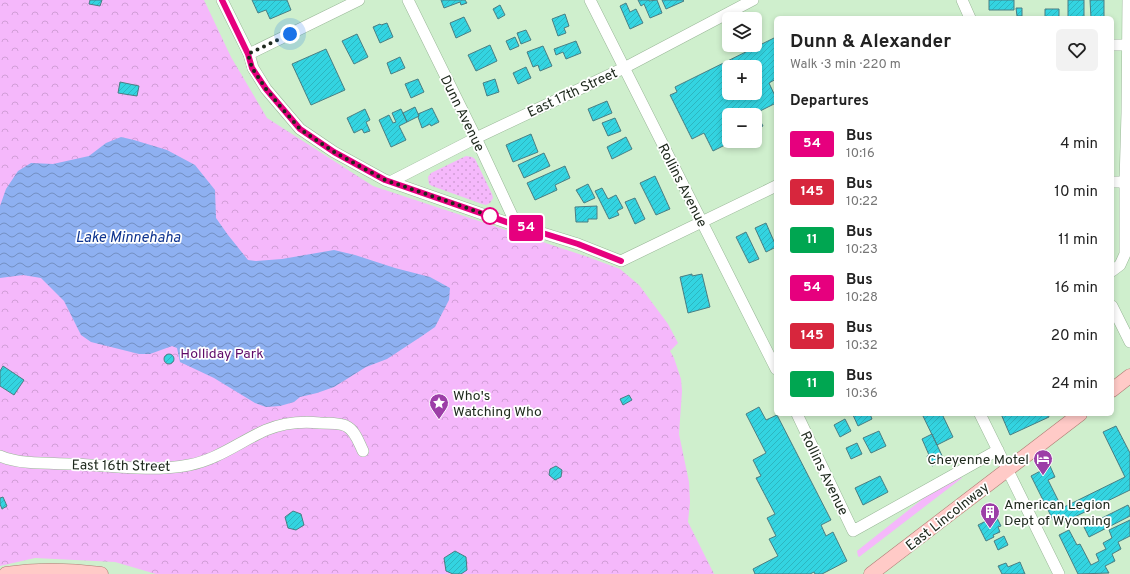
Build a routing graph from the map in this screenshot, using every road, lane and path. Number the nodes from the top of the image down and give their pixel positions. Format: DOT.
graph roads {
  1 [pos="222,0"];
  2 [pos="360,0"];
  3 [pos="408,0"];
  4 [pos="590,0"];
  5 [pos="753,0"];
  6 [pos="962,0"];
  7 [pos="1128,0"];
  8 [pos="969,16"];
  9 [pos="1114,45"];
  10 [pos="1129,45"];
  11 [pos="248,54"];
  12 [pos="624,68"];
  13 [pos="476,138"];
  14 [pos="390,182"];
  15 [pos="1114,182"];
  16 [pos="1128,182"];
  17 [pos="774,187"];
  18 [pos="702,222"];
  19 [pos="518,226"];
  20 [pos="1114,270"];
  21 [pos="1114,310"];
  22 [pos="1130,342"];
  23 [pos="774,365"];
  24 [pos="1130,376"];
  25 [pos="1114,388"];
  26 [pos="798,416"];
  27 [pos="981,416"];
  28 [pos="1077,416"];
  29 [pos="998,450"];
  30 [pos="364,451"];
  31 [pos="0,456"];
  32 [pos="1007,469"];
  33 [pos="6,574"];
  34 [pos="101,574"];
  35 [pos="871,574"];
  36 [pos="1059,574"];
  1 -- 11 [label="street"];
  2 -- 11 [label="street"];
  3 -- 13 [label="street, Dunn Avenue"];
  4 -- 12 [label="street, Rollins Avenue"];
  5 -- 12 [label="street, East 17th Street"];
  6 -- 8 [label="street"];
  7 -- 10 [label="street"];
  9 -- 10 [label="street"];
  10 -- 16 [label="street"];
  11 -- 14 [label="street"];
  12 -- 13 [label="street, East 17th Street"];
  12 -- 18 [label="street, Rollins Avenue"];
  13 -- 14 [label="street, East 17th Street"];
  13 -- 19 [label="street, Dunn Avenue"];
  14 -- 19 [label="street"];
  15 -- 16 [label="street"];
  16 -- 20 [label="street"];
  17 -- 18 [label="street"];
  18 -- 19 [label="street"];
  18 -- 23 [label="street, Rollins Avenue"];
  21 -- 22 [label="street"];
  24 -- 25 [label="main road"];
  26 -- 29 [label="street, Rollins Avenue"];
  27 -- 29 [label="street"];
  28 -- 32 [label="main road, East Lincolnway"];
  29 -- 32 [label="street"];
  30 -- 31 [label="street, East 16th Street"];
  32 -- 35 [label="main road, East Lincolnway"];
  32 -- 36 [label="street"];
  33 -- 34 [label="main road"];
}
